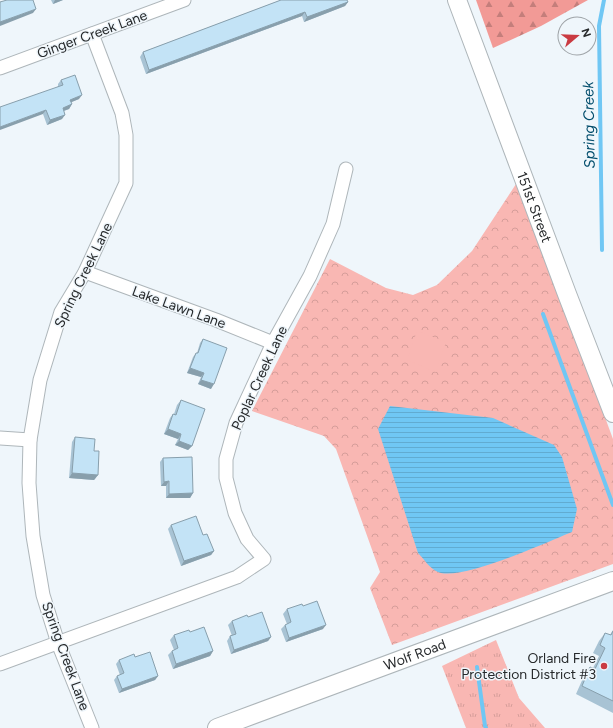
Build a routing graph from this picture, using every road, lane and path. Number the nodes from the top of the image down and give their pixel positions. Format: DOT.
graph roads {
  1 [pos="184,0"];
  2 [pos="458,0"];
  3 [pos="92,34"];
  4 [pos="0,68"];
  5 [pos="346,169"];
  6 [pos="85,272"];
  7 [pos="273,343"];
  8 [pos="613,413"];
  9 [pos="0,438"];
  10 [pos="30,440"];
  11 [pos="613,581"];
  12 [pos="58,643"];
  13 [pos="0,664"];
  14 [pos="92,728"];
  15 [pos="217,728"];
  1 -- 3 [label="street, Ginger Creek Lane"];
  2 -- 8 [label="street, 151st Street"];
  3 -- 4 [label="street, Ginger Creek Lane"];
  3 -- 6 [label="street, Spring Creek Lane"];
  5 -- 7 [label="street, Poplar Creek Lane"];
  6 -- 7 [label="street, Lake Lawn Lane"];
  6 -- 10 [label="street, Spring Creek Lane"];
  7 -- 12 [label="street, Poplar Creek Lane"];
  9 -- 10 [label="street"];
  10 -- 12 [label="street, Spring Creek Lane"];
  11 -- 15 [label="street, Wolf Road"];
  12 -- 13 [label="street"];
  12 -- 14 [label="street, Spring Creek Lane"];
}
